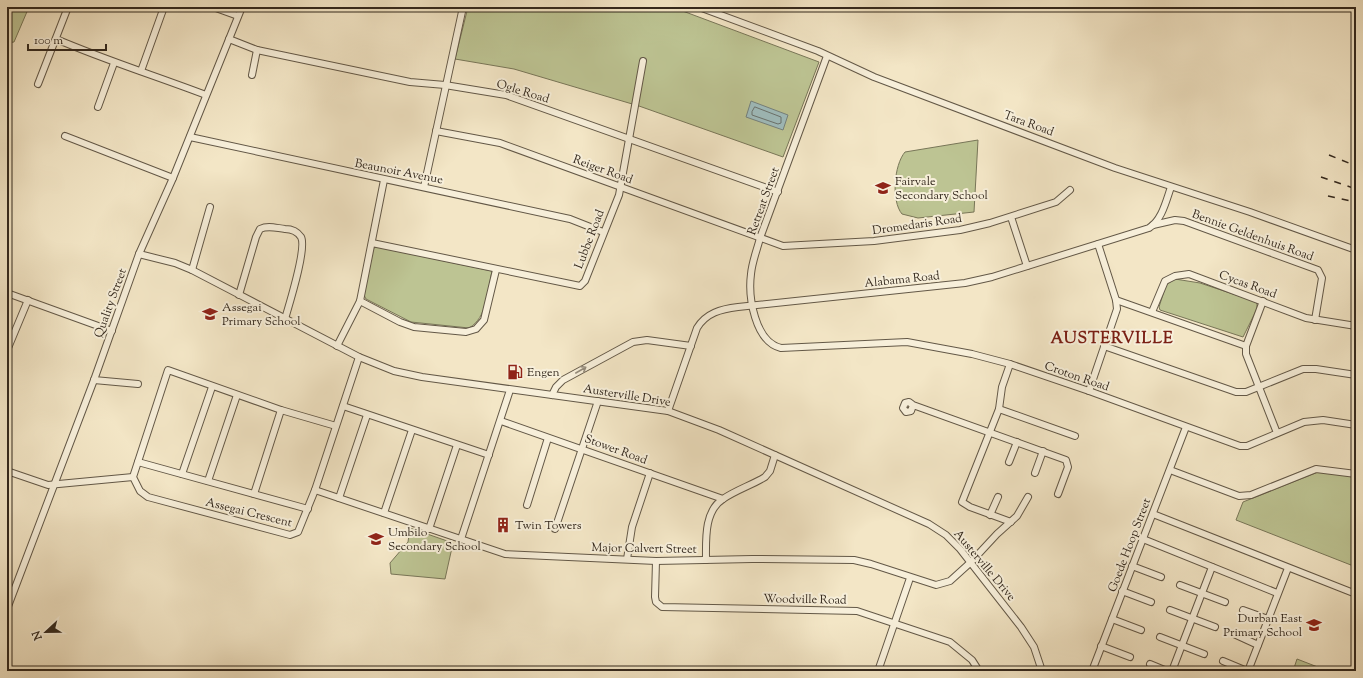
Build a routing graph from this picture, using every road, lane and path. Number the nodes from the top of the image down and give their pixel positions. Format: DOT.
graph roads {
  1 [pos="68,7"];
  2 [pos="164,7"];
  3 [pos="213,7"];
  4 [pos="242,7"];
  5 [pos="463,7"];
  6 [pos="699,7"];
  7 [pos="238,16"];
  8 [pos="56,39"];
  9 [pos="229,39"];
  10 [pos="257,50"];
  11 [pos="828,56"];
  12 [pos="643,61"];
  13 [pos="114,63"];
  14 [pos="141,71"];
  15 [pos="252,75"];
  16 [pos="38,84"];
  17 [pos="445,85"];
  18 [pos="206,95"];
  19 [pos="98,107"];
  20 [pos="436,131"];
  21 [pos="65,136"];
  22 [pos="190,137"];
  23 [pos="629,140"];
  24 [pos="173,178"];
  25 [pos="384,180"];
  26 [pos="424,187"];
  27 [pos="620,187"];
  28 [pos="1171,187"];
  29 [pos="1070,190"];
  30 [pos="778,192"];
  31 [pos="210,207"];
  32 [pos="1011,217"];
  33 [pos="1154,225"];
  34 [pos="603,232"];
  35 [pos="760,238"];
  36 [pos="372,243"];
  37 [pos="1098,244"];
  38 [pos="1356,250"];
  39 [pos="139,254"];
  40 [pos="1027,266"];
  41 [pos="192,270"];
  42 [pos="496,270"];
  43 [pos="7,293"];
  44 [pos="240,295"];
  45 [pos="28,300"];
  46 [pos="1116,300"];
  47 [pos="360,301"];
  48 [pos="1263,301"];
  49 [pos="752,305"];
  50 [pos="1152,312"];
  51 [pos="285,318"];
  52 [pos="1315,320"];
  53 [pos="1356,326"];
  54 [pos="112,331"];
  55 [pos="337,346"];
  56 [pos="691,346"];
  57 [pos="1104,346"];
  58 [pos="1246,346"];
  59 [pos="8,348"];
  60 [pos="781,348"];
  61 [pos="359,357"];
  62 [pos="1010,364"];
  63 [pos="1356,375"];
  64 [pos="94,380"];
  65 [pos="138,384"];
  66 [pos="1259,386"];
  67 [pos="212,387"];
  68 [pos="510,390"];
  69 [pos="1088,391"];
  70 [pos="236,395"];
  71 [pos="552,395"];
  72 [pos="598,401"];
  73 [pos="913,405"];
  74 [pos="343,406"];
  75 [pos="999,409"];
  76 [pos="281,410"];
  77 [pos="668,411"];
  78 [pos="366,415"];
  79 [pos="500,421"];
  80 [pos="1356,425"];
  81 [pos="336,426"];
  82 [pos="1186,427"];
  83 [pos="412,430"];
  84 [pos="989,431"];
  85 [pos="1277,432"];
  86 [pos="1075,436"];
  87 [pos="548,438"];
  88 [pos="1017,442"];
  89 [pos="457,445"];
  90 [pos="582,449"];
  91 [pos="1043,451"];
  92 [pos="489,455"];
  93 [pos="775,455"];
  94 [pos="138,462"];
  95 [pos="1009,462"];
  96 [pos="1170,470"];
  97 [pos="7,471"];
  98 [pos="650,473"];
  99 [pos="1035,473"];
  100 [pos="182,474"];
  101 [pos="1356,474"];
  102 [pos="133,477"];
  103 [pos="208,481"];
  104 [pos="54,485"];
  105 [pos="315,490"];
  106 [pos="254,494"];
  107 [pos="1058,494"];
  108 [pos="1028,496"];
  109 [pos="998,497"];
  110 [pos="339,498"];
  111 [pos="723,499"];
  112 [pos="527,505"];
  113 [pos="308,510"];
  114 [pos="384,513"];
  115 [pos="1153,514"];
  116 [pos="990,515"];
  117 [pos="997,518"];
  118 [pos="1011,522"];
  119 [pos="429,529"];
  120 [pos="555,529"];
  121 [pos="998,534"];
  122 [pos="461,539"];
  123 [pos="1143,539"];
  124 [pos="626,559"];
  125 [pos="706,560"];
  126 [pos="656,561"];
  127 [pos="971,562"];
  128 [pos="1132,566"];
  129 [pos="1212,567"];
  130 [pos="1288,568"];
  131 [pos="1161,577"];
  132 [pos="910,578"];
  133 [pos="1180,585"];
  134 [pos="7,588"];
  135 [pos="15,588"];
  136 [pos="1122,591"];
  137 [pos="1202,593"];
  138 [pos="1277,593"];
  139 [pos="1356,594"];
  140 [pos="1151,602"];
  141 [pos="1225,602"];
  142 [pos="7,609"];
  143 [pos="1170,610"];
  144 [pos="1243,610"];
  145 [pos="1112,619"];
  146 [pos="1192,619"];
  147 [pos="1268,619"];
  148 [pos="894,622"];
  149 [pos="1215,627"];
  150 [pos="1141,630"];
  151 [pos="1234,634"];
  152 [pos="1160,637"];
  153 [pos="1258,645"];
  154 [pos="1101,646"];
  155 [pos="1182,646"];
  156 [pos="1204,654"];
  157 [pos="1130,657"];
  158 [pos="1223,662"];
  159 [pos="1150,664"];
  160 [pos="878,671"];
  161 [pos="979,671"];
  162 [pos="1042,671"];
  163 [pos="1092,671"];
  164 [pos="1167,671"];
  165 [pos="1172,671"];
  166 [pos="1248,671"];
  1 -- 8 [label="street"];
  2 -- 14 [label="street"];
  3 -- 7 [label="street"];
  4 -- 7 [label="street, Quality Street"];
  5 -- 17 [label="street"];
  6 -- 11 [label="street, Tara Road"];
  7 -- 9 [label="street, Quality Street"];
  8 -- 13 [label="street"];
  8 -- 16 [label="street"];
  9 -- 10 [label="street, Ogle Road"];
  9 -- 18 [label="street, Quality Street"];
  10 -- 15 [label="street"];
  10 -- 17 [label="street, Ogle Road"];
  11 -- 28 [label="street, Tara Road"];
  11 -- 30 [label="street, Retreat Street"];
  12 -- 23 [label="street, Lubbe Road"];
  13 -- 14 [label="street"];
  13 -- 19 [label="street"];
  14 -- 18 [label="street"];
  17 -- 20 [label="street"];
  17 -- 23 [label="street, Ogle Road"];
  18 -- 22 [label="street, Quality Street"];
  20 -- 26 [label="street"];
  20 -- 27 [label="street, Reiger Road"];
  21 -- 24 [label="street"];
  22 -- 24 [label="street, Quality Street"];
  22 -- 25 [label="street, Beaunoir Avenue"];
  23 -- 27 [label="street, Lubbe Road"];
  23 -- 30 [label="street, Ogle Road"];
  24 -- 39 [label="street, Quality Street"];
  25 -- 26 [label="street, Beaunoir Avenue"];
  25 -- 36 [label="street"];
  26 -- 34 [label="street, Beaunoir Avenue"];
  27 -- 34 [label="street, Lubbe Road"];
  27 -- 35 [label="street, Reiger Road"];
  28 -- 33 [label="street"];
  28 -- 38 [label="street, Tara Road"];
  29 -- 32 [label="street, Dromedaris Road"];
  30 -- 35 [label="street, Retreat Street"];
  31 -- 41 [label="street"];
  32 -- 35 [label="street, Dromedaris Road"];
  32 -- 40 [label="street"];
  33 -- 37 [label="street, Alabama Road"];
  33 -- 52 [label="street, Bennie Geldenhuis Road"];
  34 -- 42 [label="street, Lubbe Road"];
  35 -- 49 [label="street, Retreat Street"];
  36 -- 42 [label="street, Lubbe Road"];
  36 -- 47 [label="street"];
  37 -- 40 [label="street, Alabama Road"];
  37 -- 46 [label="street"];
  39 -- 41 [label="street, Austerville Drive"];
  39 -- 54 [label="street, Quality Street"];
  40 -- 49 [label="street, Alabama Road"];
  41 -- 44 [label="street, Austerville Drive"];
  42 -- 47 [label="street"];
  43 -- 45 [label="street"];
  44 -- 51 [label="street, Austerville Drive"];
  44 -- 51 [label="street"];
  45 -- 54 [label="street"];
  45 -- 59 [label="street"];
  46 -- 50 [label="street"];
  46 -- 57 [label="street"];
  47 -- 55 [label="street"];
  48 -- 50 [label="street, Cycas Road"];
  48 -- 52 [label="street, Cycas Road"];
  48 -- 58 [label="street"];
  49 -- 56 [label="street, Alabama Road"];
  49 -- 60 [label="street, Retreat Street"];
  50 -- 58 [label="street"];
  51 -- 55 [label="street, Austerville Drive"];
  52 -- 53 [label="street, Cycas Road"];
  54 -- 64 [label="street, Quality Street"];
  55 -- 61 [label="street, Austerville Drive"];
  71 -- 56 [label="street, one-way"];
  56 -- 77 [label="street, Alabama Road"];
  57 -- 66 [label="street"];
  57 -- 69 [label="street"];
  58 -- 66 [label="street"];
  60 -- 62 [label="street, Croton Road"];
  61 -- 68 [label="street, Austerville Drive"];
  61 -- 74 [label="street, Assegai Crescent"];
  62 -- 69 [label="street, Croton Road"];
  62 -- 75 [label="street"];
  63 -- 66 [label="street"];
  64 -- 65 [label="street"];
  64 -- 104 [label="street, Quality Street"];
  66 -- 85 [label="street"];
  67 -- 70 [label="street"];
  67 -- 94 [label="street"];
  67 -- 100 [label="street"];
  68 -- 71 [label="street, Austerville Drive"];
  68 -- 79 [label="street"];
  69 -- 82 [label="street, Croton Road"];
  70 -- 76 [label="street"];
  70 -- 103 [label="street"];
  71 -- 72 [label="street, Austerville Drive"];
  72 -- 77 [label="street, Austerville Drive"];
  72 -- 90 [label="street"];
  73 -- 84 [label="street"];
  74 -- 78 [label="street"];
  74 -- 81 [label="street, Assegai Crescent"];
  75 -- 84 [label="street"];
  75 -- 86 [label="street"];
  76 -- 81 [label="street"];
  76 -- 106 [label="street"];
  77 -- 93 [label="street, Austerville Drive"];
  78 -- 83 [label="street"];
  78 -- 110 [label="street"];
  79 -- 87 [label="street, Stower Road"];
  79 -- 92 [label="street"];
  80 -- 85 [label="street, Croton Road"];
  81 -- 105 [label="street, Assegai Crescent"];
  82 -- 85 [label="street, Croton Road"];
  82 -- 96 [label="street, Goede Hoop Street"];
  83 -- 89 [label="street"];
  83 -- 114 [label="street"];
  84 -- 88 [label="street"];
  84 -- 116 [label="street"];
  87 -- 90 [label="street, Stower Road"];
  87 -- 112 [label="street"];
  88 -- 91 [label="street"];
  88 -- 95 [label="street"];
  89 -- 92 [label="street"];
  89 -- 119 [label="street"];
  90 -- 98 [label="street, Stower Road"];
  90 -- 120 [label="street"];
  91 -- 99 [label="street"];
  91 -- 107 [label="street"];
  92 -- 122 [label="street"];
  93 -- 111 [label="street"];
  93 -- 127 [label="street, Austerville Drive"];
  94 -- 100 [label="street"];
  94 -- 102 [label="street"];
  96 -- 101 [label="street"];
  96 -- 115 [label="street, Goede Hoop Street"];
  97 -- 104 [label="street"];
  98 -- 111 [label="street, Stower Road"];
  98 -- 124 [label="street"];
  100 -- 103 [label="street"];
  102 -- 104 [label="street"];
  102 -- 113 [label="street, Assegai Crescent"];
  103 -- 106 [label="street"];
  104 -- 135 [label="street, Quality Street"];
  105 -- 110 [label="street, Major Calvert Street"];
  105 -- 113 [label="street, Assegai Crescent"];
  106 -- 113 [label="street"];
  108 -- 118 [label="street, Major Calvert Street"];
  109 -- 116 [label="street"];
  110 -- 114 [label="street, Major Calvert Street"];
  111 -- 125 [label="street"];
  114 -- 119 [label="street, Major Calvert Street"];
  115 -- 123 [label="street, Goede Hoop Street"];
  115 -- 130 [label="street"];
  116 -- 117 [label="street"];
  117 -- 118 [label="street"];
  117 -- 121 [label="street"];
  118 -- 121 [label="street, Major Calvert Street"];
  119 -- 122 [label="street, Major Calvert Street"];
  121 -- 127 [label="street, Major Calvert Street"];
  122 -- 124 [label="street, Major Calvert Street"];
  123 -- 128 [label="street, Goede Hoop Street"];
  123 -- 129 [label="street"];
  124 -- 126 [label="street, Major Calvert Street"];
  125 -- 126 [label="street, Major Calvert Street"];
  125 -- 132 [label="street, Major Calvert Street"];
  126 -- 148 [label="street, Woodville Road"];
  127 -- 132 [label="street, Major Calvert Street"];
  127 -- 162 [label="street, Austerville Drive"];
  128 -- 131 [label="street"];
  128 -- 136 [label="street, Goede Hoop Street"];
  129 -- 137 [label="street"];
  129 -- 138 [label="street"];
  130 -- 138 [label="street"];
  130 -- 139 [label="street"];
  132 -- 148 [label="street"];
  133 -- 137 [label="street"];
  134 -- 135 [label="street"];
  135 -- 142 [label="street, Quality Street"];
  136 -- 140 [label="street"];
  136 -- 145 [label="street, Goede Hoop Street"];
  137 -- 141 [label="street"];
  137 -- 146 [label="street"];
  138 -- 147 [label="street"];
  143 -- 146 [label="street"];
  144 -- 147 [label="street"];
  145 -- 150 [label="street"];
  145 -- 154 [label="street, Goede Hoop Street"];
  146 -- 149 [label="street"];
  146 -- 155 [label="street"];
  147 -- 153 [label="street"];
  148 -- 160 [label="street"];
  148 -- 161 [label="street, Woodville Road"];
  151 -- 153 [label="street"];
  152 -- 155 [label="street"];
  153 -- 166 [label="street"];
  154 -- 157 [label="street"];
  154 -- 163 [label="street, Goede Hoop Street"];
  155 -- 156 [label="street"];
  155 -- 165 [label="street"];
  158 -- 166 [label="street"];
  159 -- 164 [label="street"];
}
